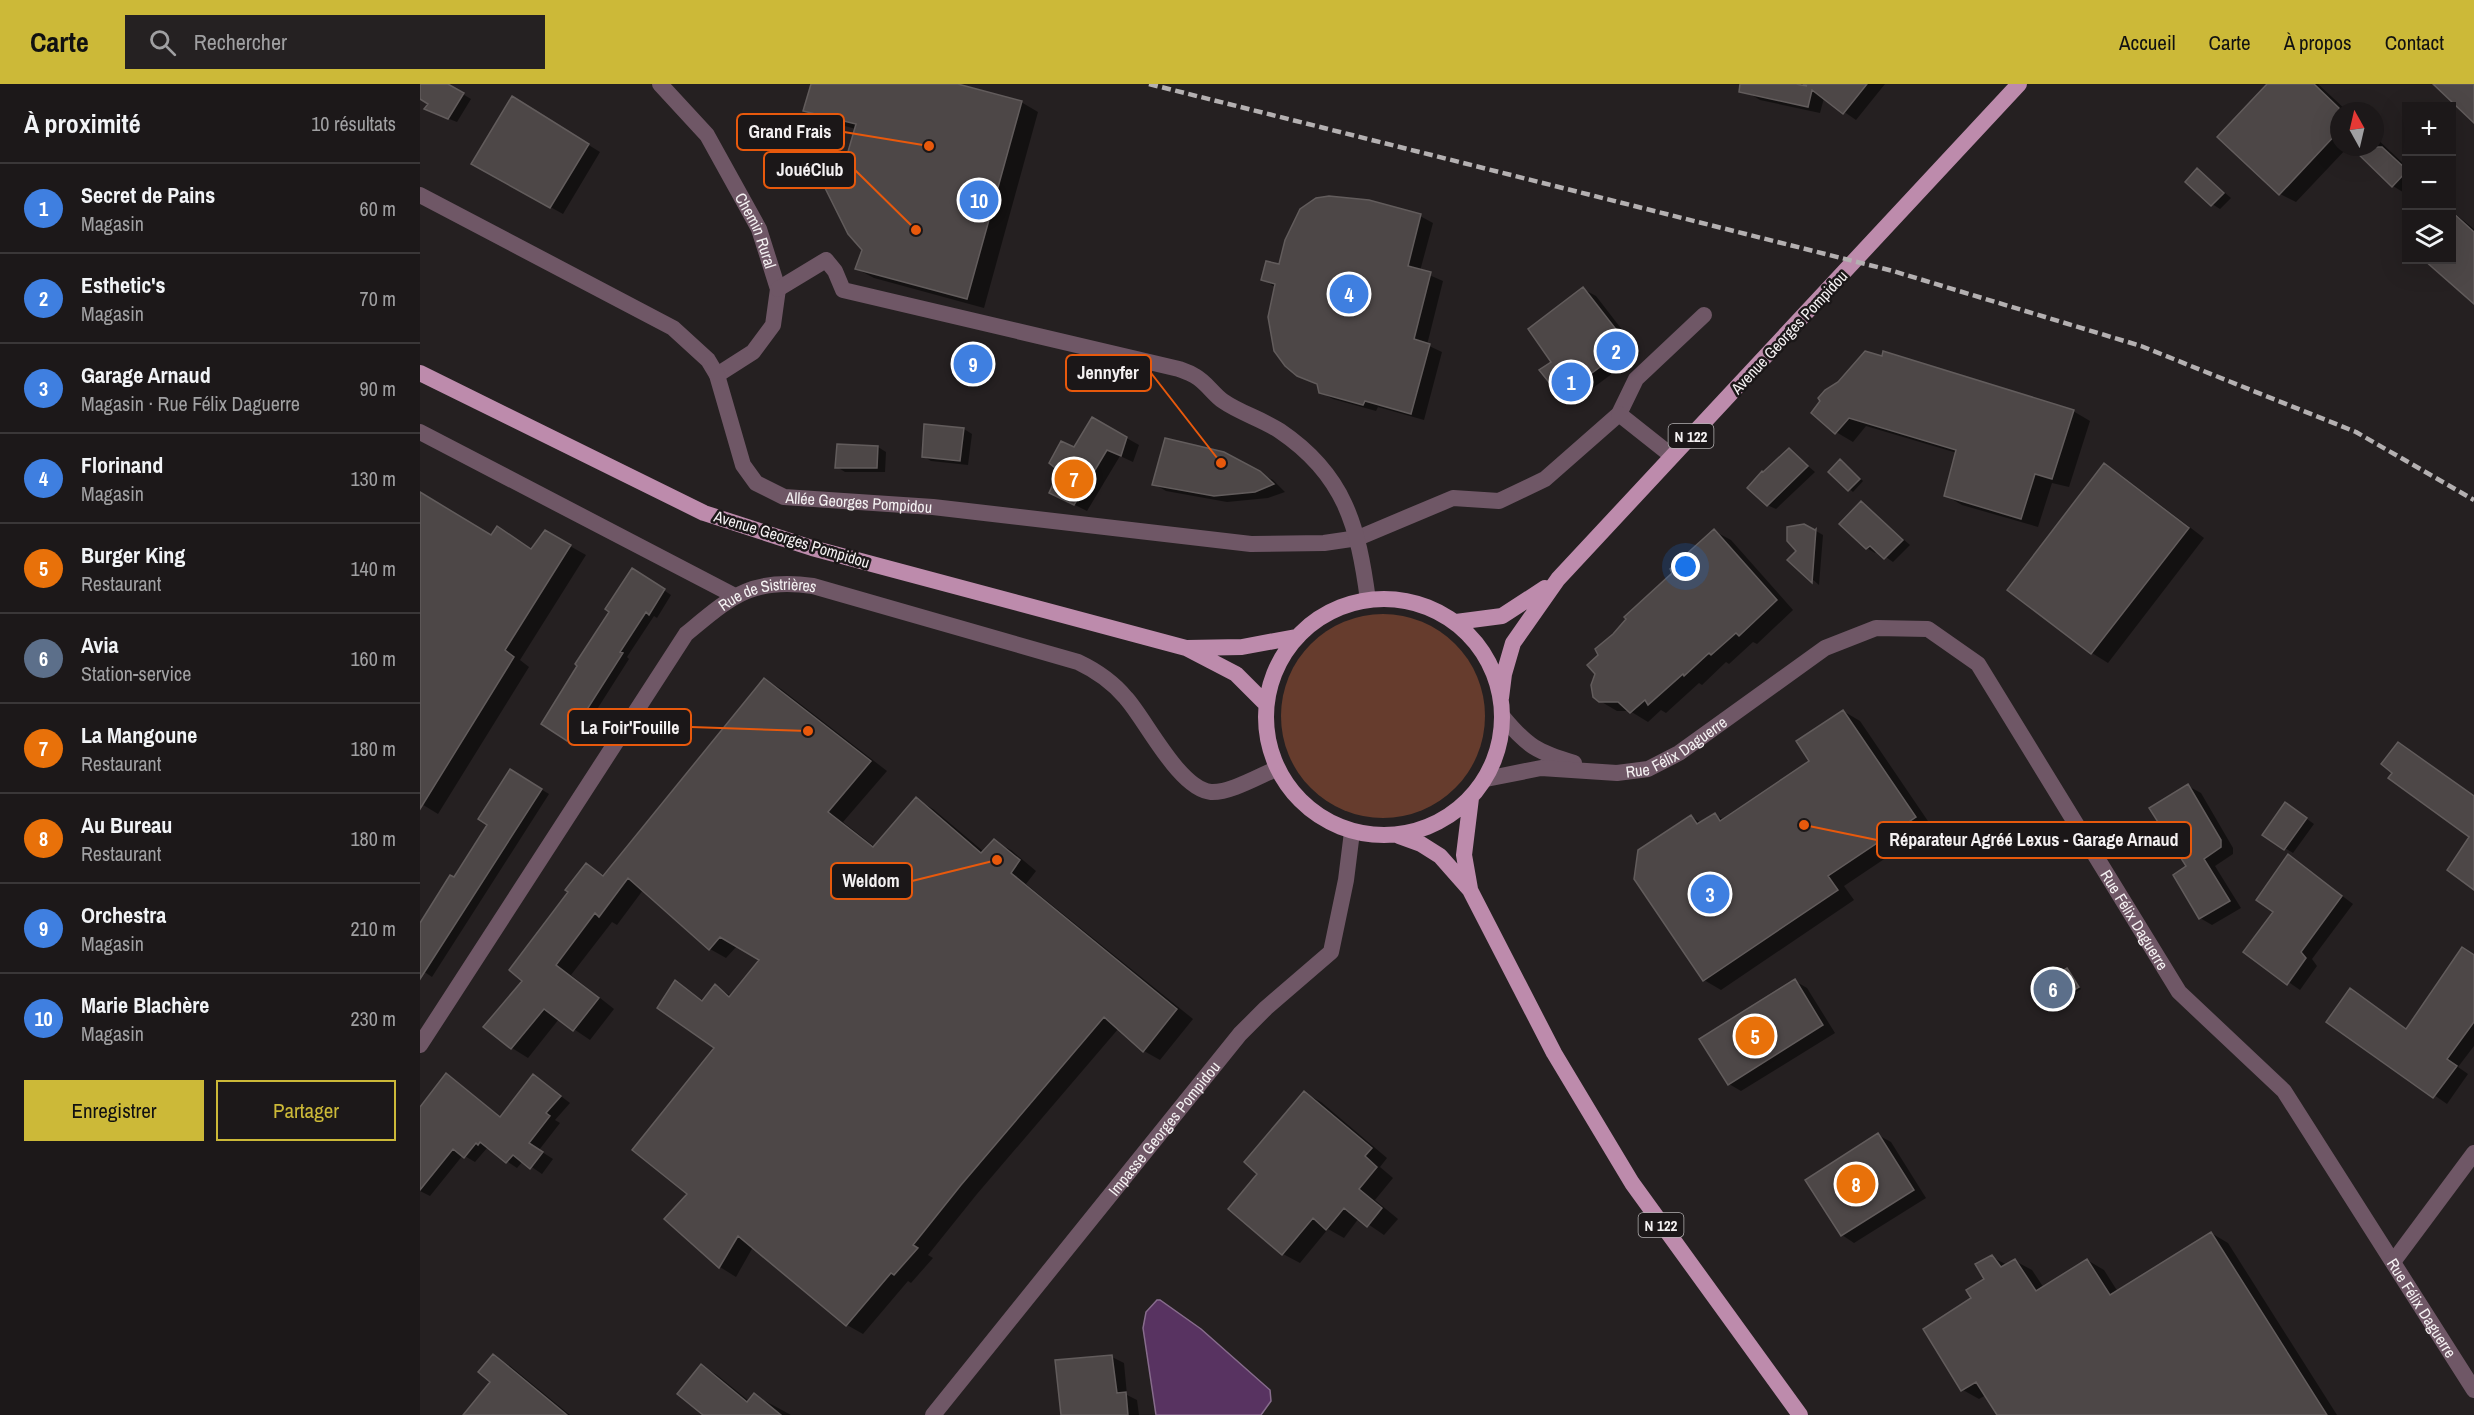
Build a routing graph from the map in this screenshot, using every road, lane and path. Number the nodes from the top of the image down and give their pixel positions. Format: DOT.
graph roads {
  1 [pos="660,84"];
  2 [pos="2019,84"];
  3 [pos="420,195"];
  4 [pos="778,289"];
  5 [pos="1704,315"];
  6 [pos="420,374"];
  7 [pos="717,375"];
  8 [pos="1619,414"];
  9 [pos="420,432"];
  10 [pos="1672,456"];
  11 [pos="1358,538"];
  12 [pos="1558,579"];
  13 [pos="735,596"];
  14 [pos="1368,600"];
  15 [pos="1456,622"];
  16 [pos="1296,636"];
  17 [pos="1186,648"];
  18 [pos="1502,698"];
  19 [pos="1265,703"];
  20 [pos="1503,717"];
  21 [pos="1276,769"];
  22 [pos="1603,771"];
  23 [pos="1485,779"];
  24 [pos="1471,798"];
  25 [pos="1352,832"];
  26 [pos="1397,835"];
  27 [pos="1470,890"];
  28 [pos="420,1045"];
  29 [pos="2474,1153"];
  30 [pos="2393,1262"];
  31 [pos="2474,1390"];
  32 [pos="933,1415"];
  33 [pos="1800,1415"];
  1 -- 4 [label="street, Chemin Rural"];
  2 -- 10 [label="main road, Avenue Georges Pompidou / N 122"];
  3 -- 7 [label="street, Allée Georges Pompidou"];
  4 -- 7 [label="street, Chemin Rural"];
  4 -- 11 [label="street"];
  5 -- 8 [label="street"];
  6 -- 17 [label="main road, Avenue Georges Pompidou"];
  7 -- 11 [label="street, Allée Georges Pompidou"];
  8 -- 10 [label="street"];
  8 -- 11 [label="street, Allée Georges Pompidou"];
  9 -- 13 [label="street"];
  10 -- 12 [label="main road, Avenue Georges Pompidou / N 122"];
  11 -- 14 [label="street"];
  12 -- 15 [label="main road, Avenue Georges Pompidou"];
  12 -- 18 [label="main road, Avenue Georges Pompidou / N 122"];
  13 -- 21 [label="street, Rue de Sistrières"];
  13 -- 28 [label="street, Rue de Sistrières"];
  14 -- 15 [label="main road"];
  14 -- 16 [label="main road"];
  15 -- 18 [label="main road"];
  16 -- 17 [label="main road"];
  16 -- 19 [label="main road"];
  17 -- 19 [label="main road"];
  18 -- 20 [label="main road"];
  19 -- 21 [label="main road"];
  20 -- 22 [label="street, Rue Félix Daguerre"];
  20 -- 23 [label="main road"];
  21 -- 25 [label="main road"];
  22 -- 23 [label="street, Rue Félix Daguerre"];
  22 -- 30 [label="street, Rue Félix Daguerre"];
  23 -- 24 [label="main road"];
  24 -- 26 [label="main road"];
  24 -- 27 [label="main road, N 122"];
  25 -- 26 [label="main road"];
  25 -- 32 [label="street, Impasse Georges Pompidou"];
  26 -- 27 [label="main road, N 122"];
  27 -- 33 [label="main road, N 122"];
  29 -- 30 [label="street"];
  30 -- 31 [label="street, Rue Félix Daguerre"];
}
